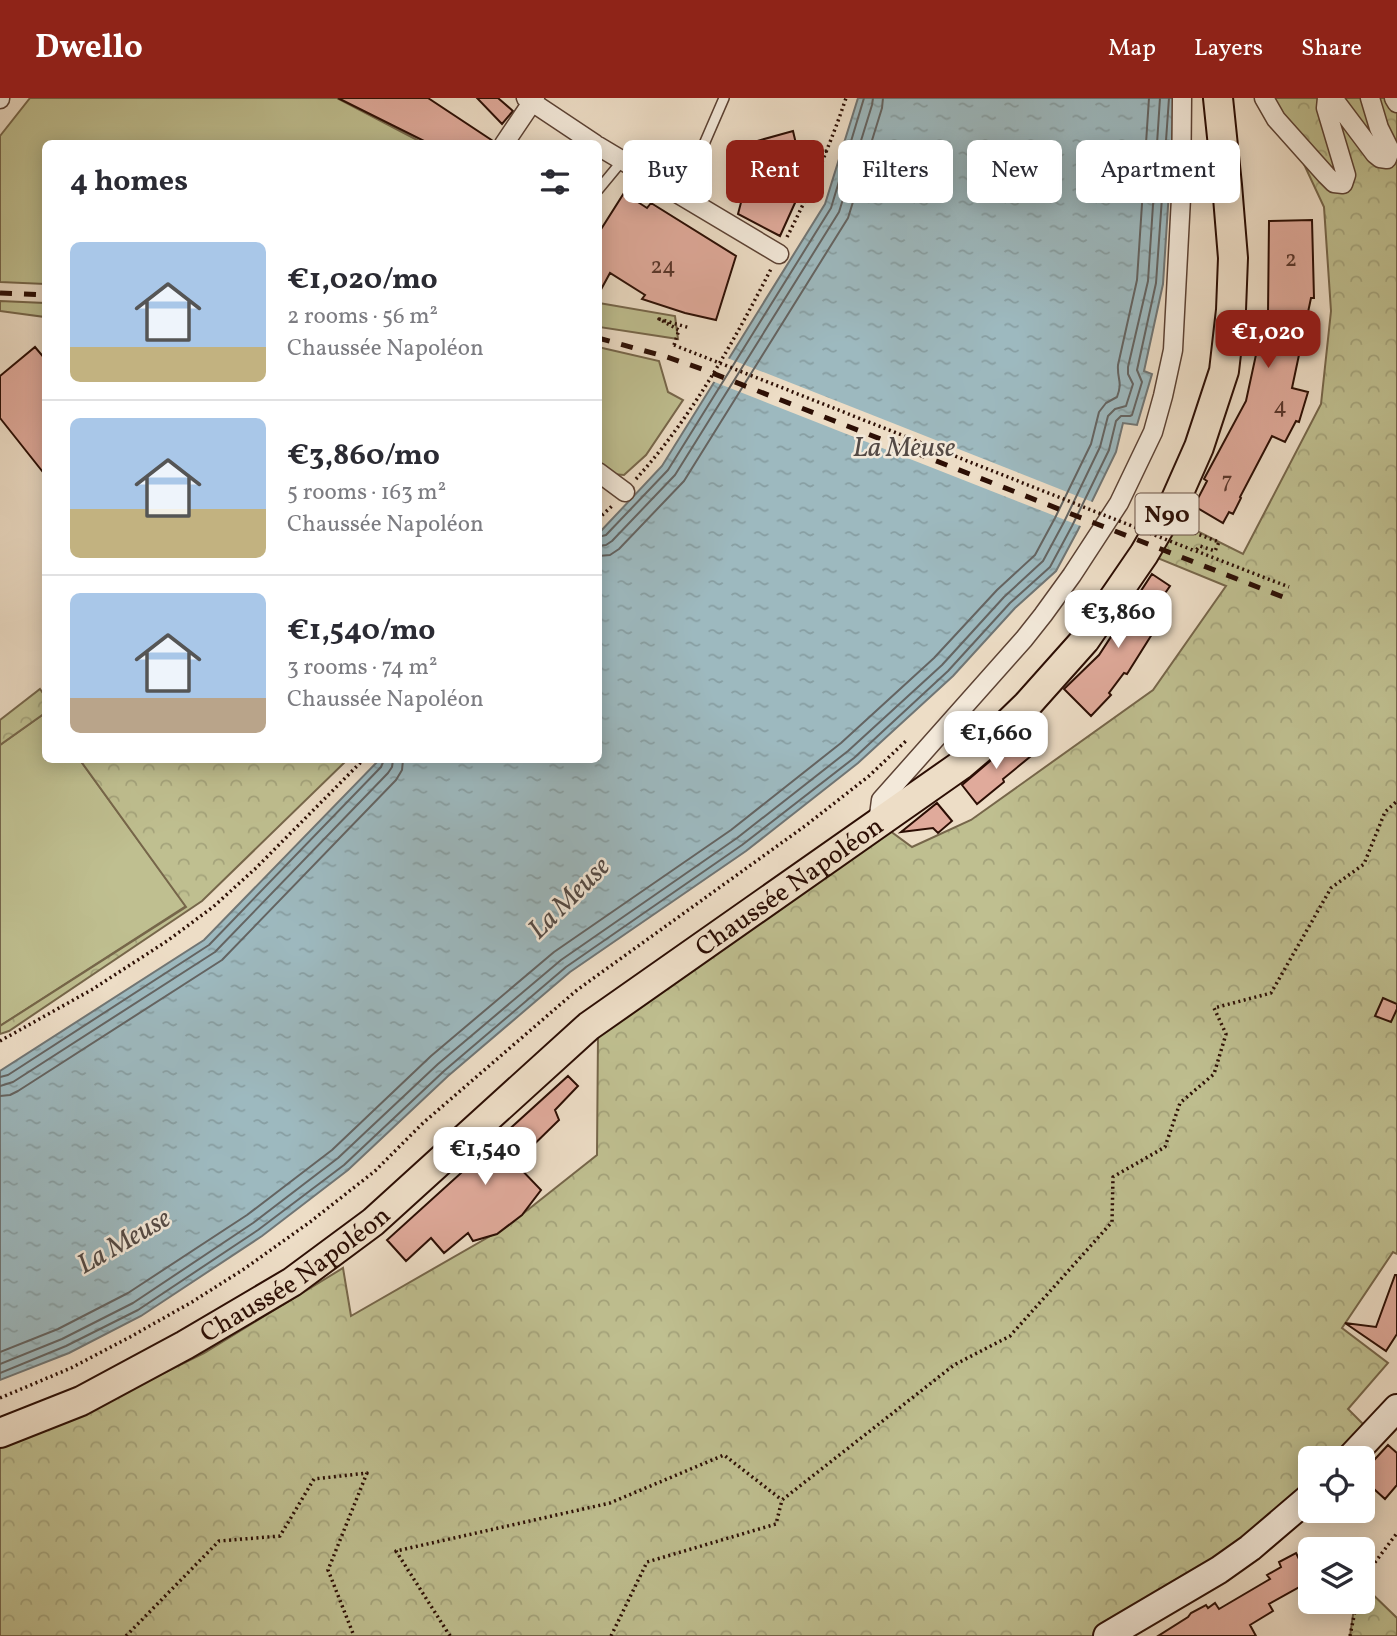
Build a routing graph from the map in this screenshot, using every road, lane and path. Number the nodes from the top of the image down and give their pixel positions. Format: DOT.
graph roads {
  1 [pos="724,98"];
  2 [pos="846,98"];
  3 [pos="1182,98"];
  4 [pos="1218,98"];
  5 [pos="1264,98"];
  6 [pos="1327,98"];
  7 [pos="1333,98"];
  8 [pos="1370,98"];
  9 [pos="1394,98"];
  10 [pos="531,100"];
  11 [pos="1397,103"];
  12 [pos="506,140"];
  13 [pos="590,140"];
  14 [pos="706,140"];
  15 [pos="602,148"];
  16 [pos="827,150"];
  17 [pos="824,151"];
  18 [pos="622,160"];
  19 [pos="602,185"];
  20 [pos="695,203"];
  21 [pos="779,254"];
  22 [pos="690,328"];
  23 [pos="602,475"];
  24 [pos="625,492"];
  25 [pos="1187,519"];
  26 [pos="1195,551"];
  27 [pos="1289,587"];
  28 [pos="916,732"];
  29 [pos="360,763"];
  30 [pos="1397,800"];
  31 [pos="878,823"];
  32 [pos="0,1041"];
  33 [pos="0,1398"];
  34 [pos="1397,1408"];
  35 [pos="0,1433"];
  36 [pos="1361,1446"];
  37 [pos="782,1500"];
  38 [pos="1298,1507"];
  39 [pos="1397,1534"];
  40 [pos="1375,1562"];
  41 [pos="1354,1614"];
  42 [pos="126,1636"];
  43 [pos="354,1636"];
  44 [pos="450,1636"];
  45 [pos="611,1636"];
  46 [pos="1107,1636"];
  47 [pos="1350,1636"];
  1 -- 14 [label="lane"];
  2 -- 16 [label="path"];
  3 -- 31 [label="street"];
  4 -- 31 [label="main road, Chaussée Napoléon / N90"];
  5 -- 6 [label="street"];
  7 -- 8 [label="street"];
  9 -- 11 [label="street"];
  10 -- 12 [label="street"];
  10 -- 13 [label="street"];
  15 -- 18 [label="street"];
  16 -- 17 [label="path"];
  16 -- 21 [label="path"];
  18 -- 19 [label="lane"];
  20 -- 21 [label="street"];
  21 -- 24 [label="path"];
  22 -- 26 [label="path, bridge"];
  23 -- 24 [label="street"];
  25 -- 26 [label="path"];
  26 -- 27 [label="path"];
  28 -- 33 [label="path"];
  29 -- 32 [label="path"];
  30 -- 37 [label="path"];
  31 -- 35 [label="main road, Chaussée Napoléon / N90"];
  34 -- 36 [label="street"];
  37 -- 44 [label="path"];
  37 -- 45 [label="path"];
  38 -- 46 [label="street"];
  39 -- 40 [label="path"];
  41 -- 47 [label="path"];
  42 -- 43 [label="path"];
}
